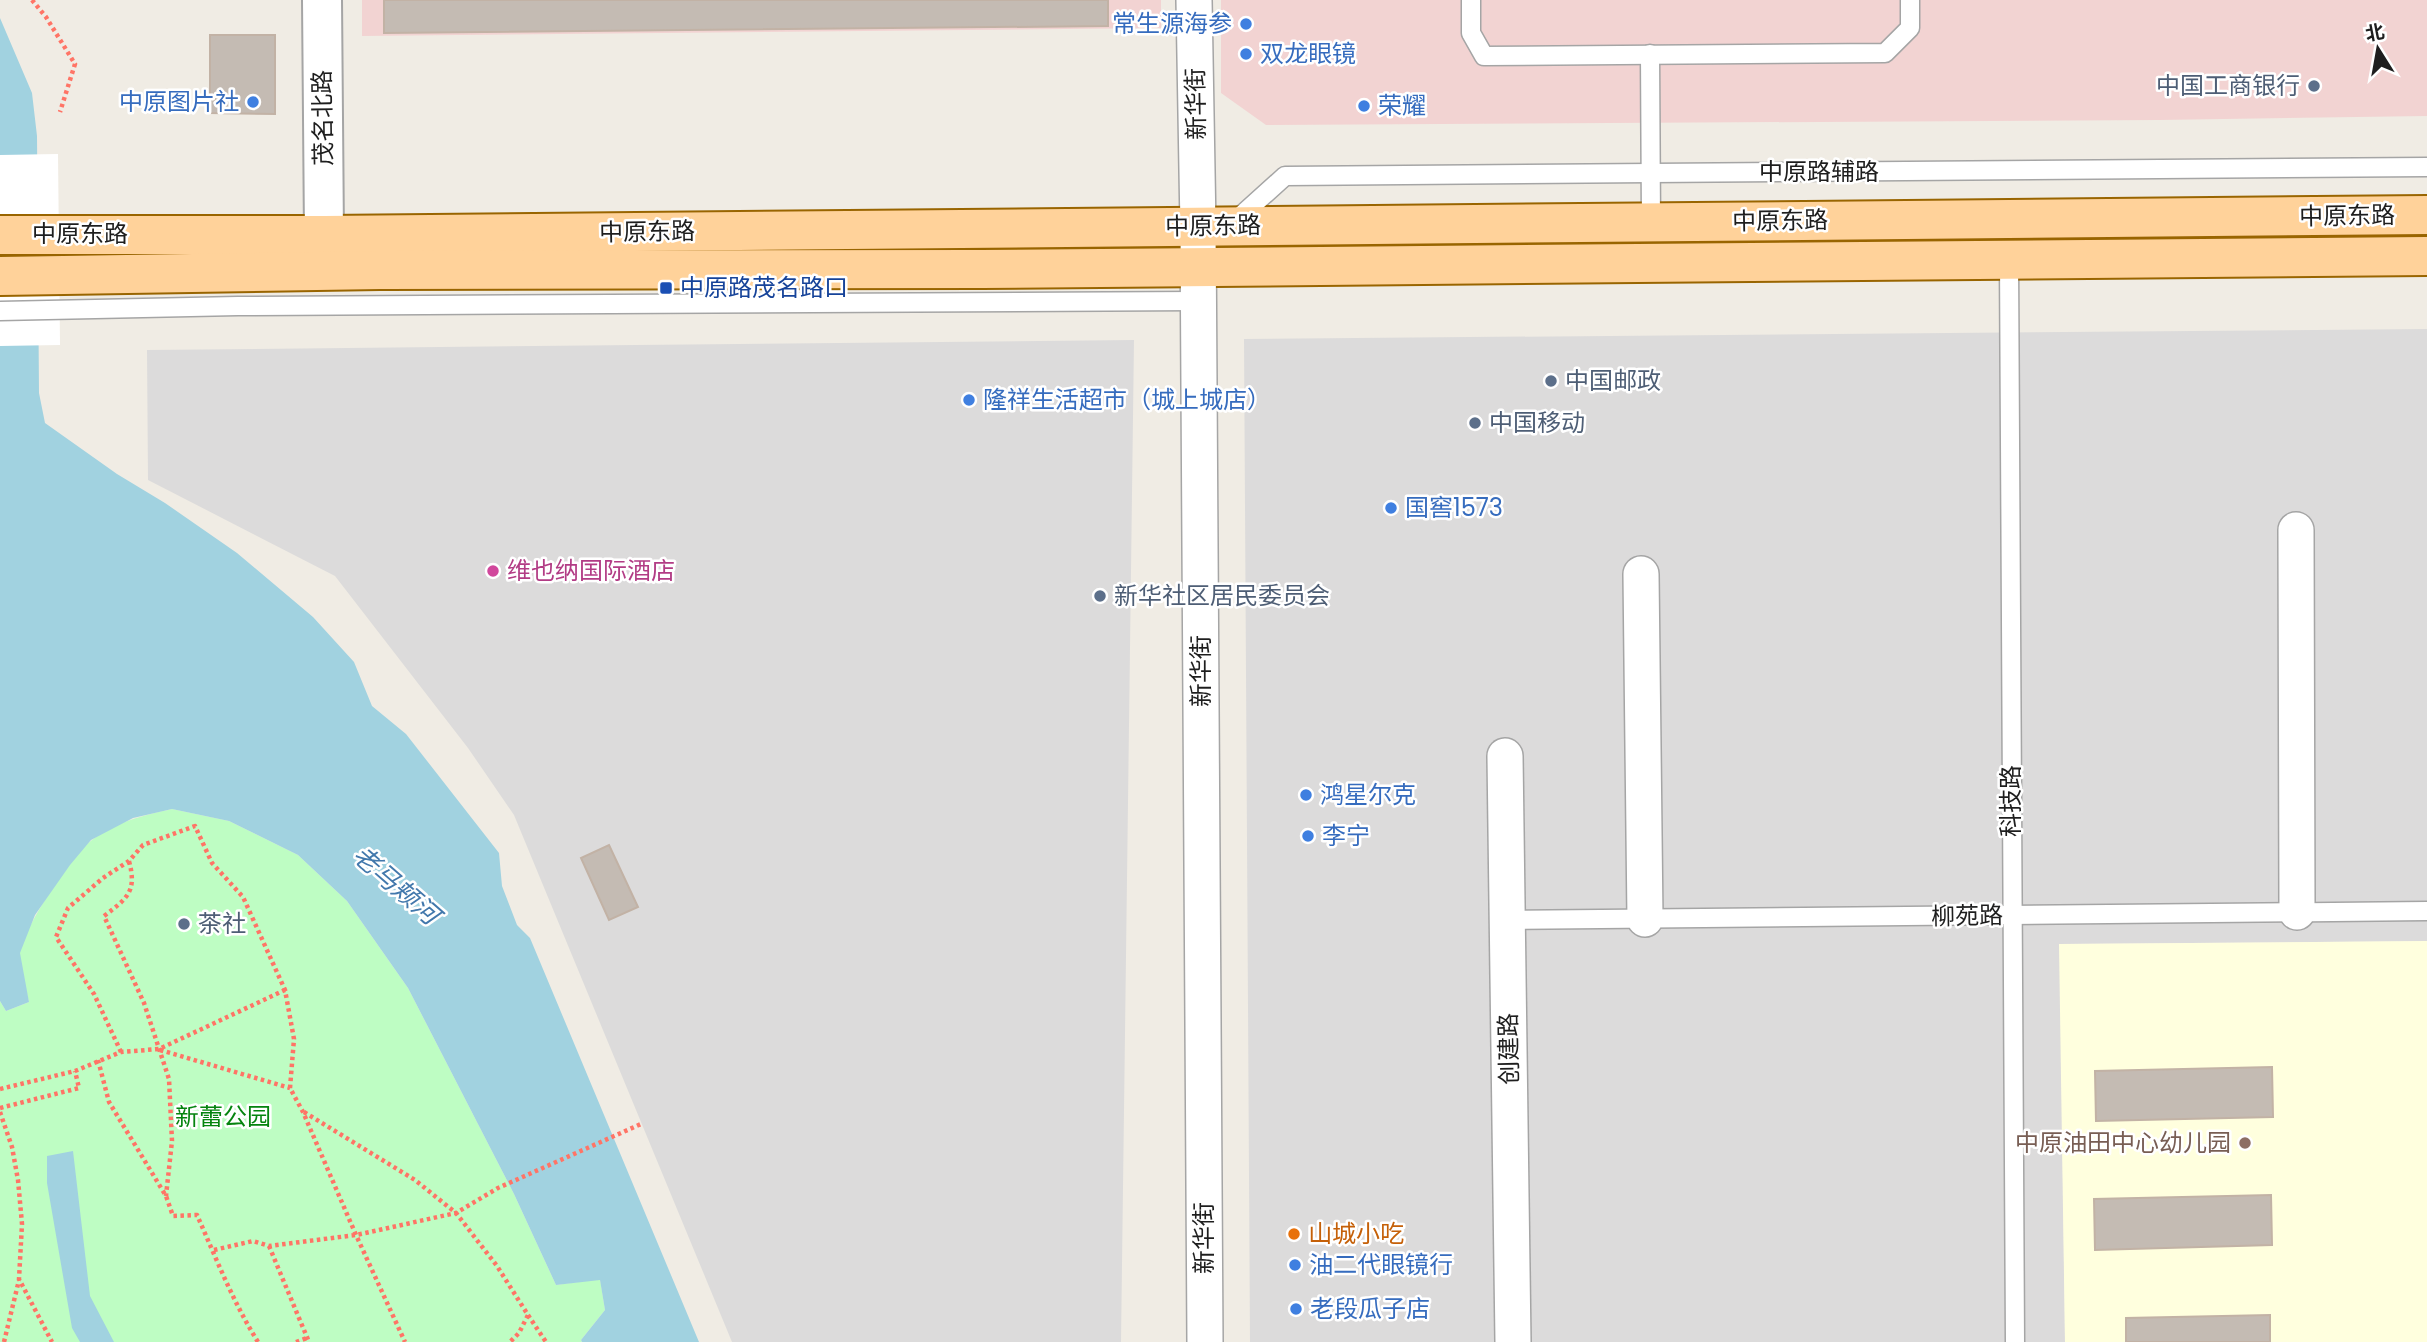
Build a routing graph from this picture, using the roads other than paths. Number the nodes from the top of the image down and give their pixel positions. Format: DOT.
graph roads {
  1 [pos="322,0"];
  2 [pos="1194,0"];
  3 [pos="1471,0"];
  4 [pos="1910,0"];
  5 [pos="1650,54"];
  6 [pos="2427,167"];
  7 [pos="1651,173"];
  8 [pos="2427,215"];
  9 [pos="1651,223"];
  10 [pos="1213,226"];
  11 [pos="0,235"];
  12 [pos="324,235"];
  13 [pos="2427,257"];
  14 [pos="2009,260"];
  15 [pos="0,276"];
  16 [pos="1198,284"];
  17 [pos="56,292"];
  18 [pos="0,311"];
  19 [pos="2296,530"];
  20 [pos="1640,574"];
  21 [pos="1505,756"];
  22 [pos="2427,911"];
  23 [pos="2297,912"];
  24 [pos="2012,915"];
  25 [pos="1645,919"];
  26 [pos="1507,920"];
  27 [pos="1205,1342"];
  28 [pos="1513,1342"];
  29 [pos="2015,1342"];
  1 -- 12 [label="street, 茂名北路"];
  2 -- 10 [label="street, 新华街"];
  3 -- 5 [label="lane"];
  4 -- 5 [label="lane"];
  5 -- 7 [label="lane"];
  6 -- 7 [label="lane, 中原路辅路"];
  7 -- 9 [label="lane"];
  7 -- 10 [label="lane, 中原路辅路"];
  8 -- 9 [label="main road, 中原东路"];
  9 -- 10 [label="main road, 中原东路"];
  10 -- 12 [label="main road, 中原东路"];
  10 -- 16 [label="street, 新华街"];
  11 -- 12 [label="main road, 中原东路"];
  13 -- 14 [label="main road, 中原东路"];
  14 -- 16 [label="main road, 中原东路"];
  14 -- 24 [label="lane, 科技路"];
  15 -- 17 [label="main road, 中原东路"];
  16 -- 17 [label="main road, 中原东路"];
  16 -- 27 [label="street, 新华街"];
  17 -- 18 [label="lane"];
  19 -- 23 [label="street"];
  20 -- 25 [label="street"];
  21 -- 26 [label="street, 创建路"];
  22 -- 23 [label="lane, 柳苑路"];
  23 -- 24 [label="lane, 柳苑路"];
  24 -- 25 [label="lane, 柳苑路"];
  24 -- 29 [label="lane, 科技路"];
  25 -- 26 [label="lane, 柳苑路"];
  26 -- 28 [label="street, 创建路"];
}
